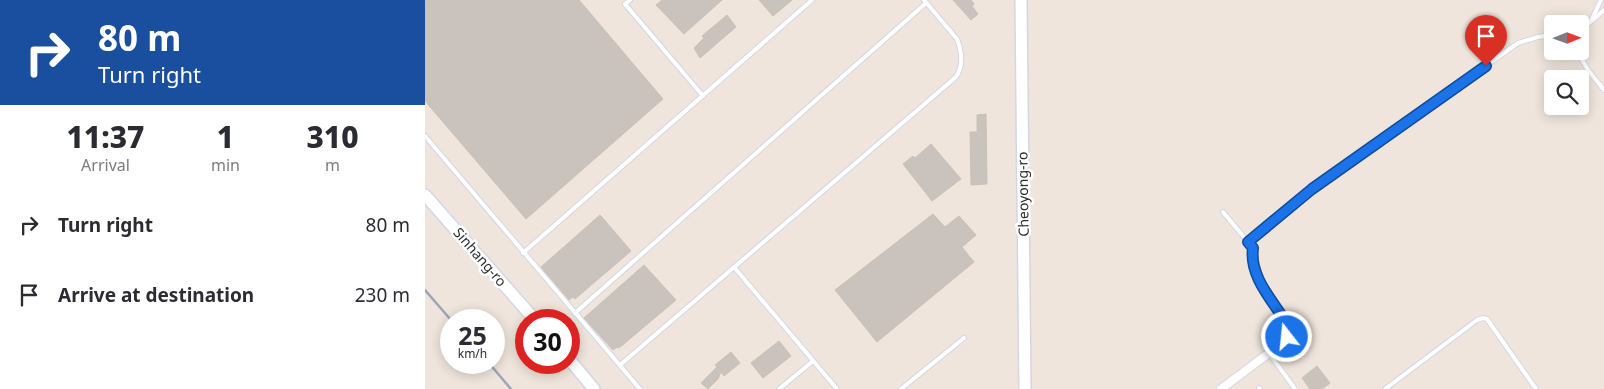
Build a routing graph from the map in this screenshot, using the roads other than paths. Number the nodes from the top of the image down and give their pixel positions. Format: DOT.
graph roads {
  1 [pos="620,0"];
  2 [pos="630,0"];
  3 [pos="813,0"];
  4 [pos="1021,0"];
  5 [pos="1601,0"];
  6 [pos="925,1"];
  7 [pos="625,4"];
  8 [pos="1604,10"];
  9 [pos="1590,22"];
  10 [pos="1544,36"];
  11 [pos="1582,60"];
  12 [pos="1604,90"];
  13 [pos="703,96"];
  14 [pos="425,136"];
  15 [pos="425,195"];
  16 [pos="1223,212"];
  17 [pos="1248,242"];
  18 [pos="523,253"];
  19 [pos="734,267"];
  20 [pos="525,309"];
  21 [pos="572,309"];
  22 [pos="579,309"];
  23 [pos="580,319"];
  24 [pos="1289,330"];
  25 [pos="964,338"];
  26 [pos="1269,353"];
  27 [pos="813,360"];
  28 [pos="620,365"];
  29 [pos="580,372"];
  30 [pos="1533,388"];
  31 [pos="594,389"];
  32 [pos="640,389"];
  33 [pos="779,389"];
  34 [pos="837,389"];
  35 [pos="901,389"];
  36 [pos="1025,389"];
  37 [pos="1221,389"];
  38 [pos="1295,389"];
  39 [pos="1385,389"];
  1 -- 7 [label="lane"];
  2 -- 7 [label="lane"];
  3 -- 13 [label="lane"];
  4 -- 36 [label="street, Cheoyong-ro"];
  5 -- 9 [label="lane"];
  6 -- 19 [label="lane"];
  6 -- 22 [label="lane"];
  7 -- 13 [label="lane"];
  8 -- 9 [label="lane"];
  10 -- 17 [label="lane"];
  11 -- 12 [label="lane"];
  13 -- 18 [label="lane"];
  14 -- 18 [label="lane"];
  15 -- 20 [label="street, Sinhang-ro"];
  16 -- 17 [label="lane"];
  17 -- 24 [label="lane"];
  18 -- 21 [label="lane"];
  19 -- 27 [label="lane"];
  19 -- 28 [label="lane"];
  23 -- 28 [label="lane"];
  24 -- 26 [label="street"];
  25 -- 35 [label="lane"];
  26 -- 37 [label="street"];
  26 -- 38 [label="lane"];
  27 -- 33 [label="lane"];
  27 -- 34 [label="lane"];
  28 -- 32 [label="lane"];
  29 -- 31 [label="street"];
  30 -- 39 [label="lane"];
}
